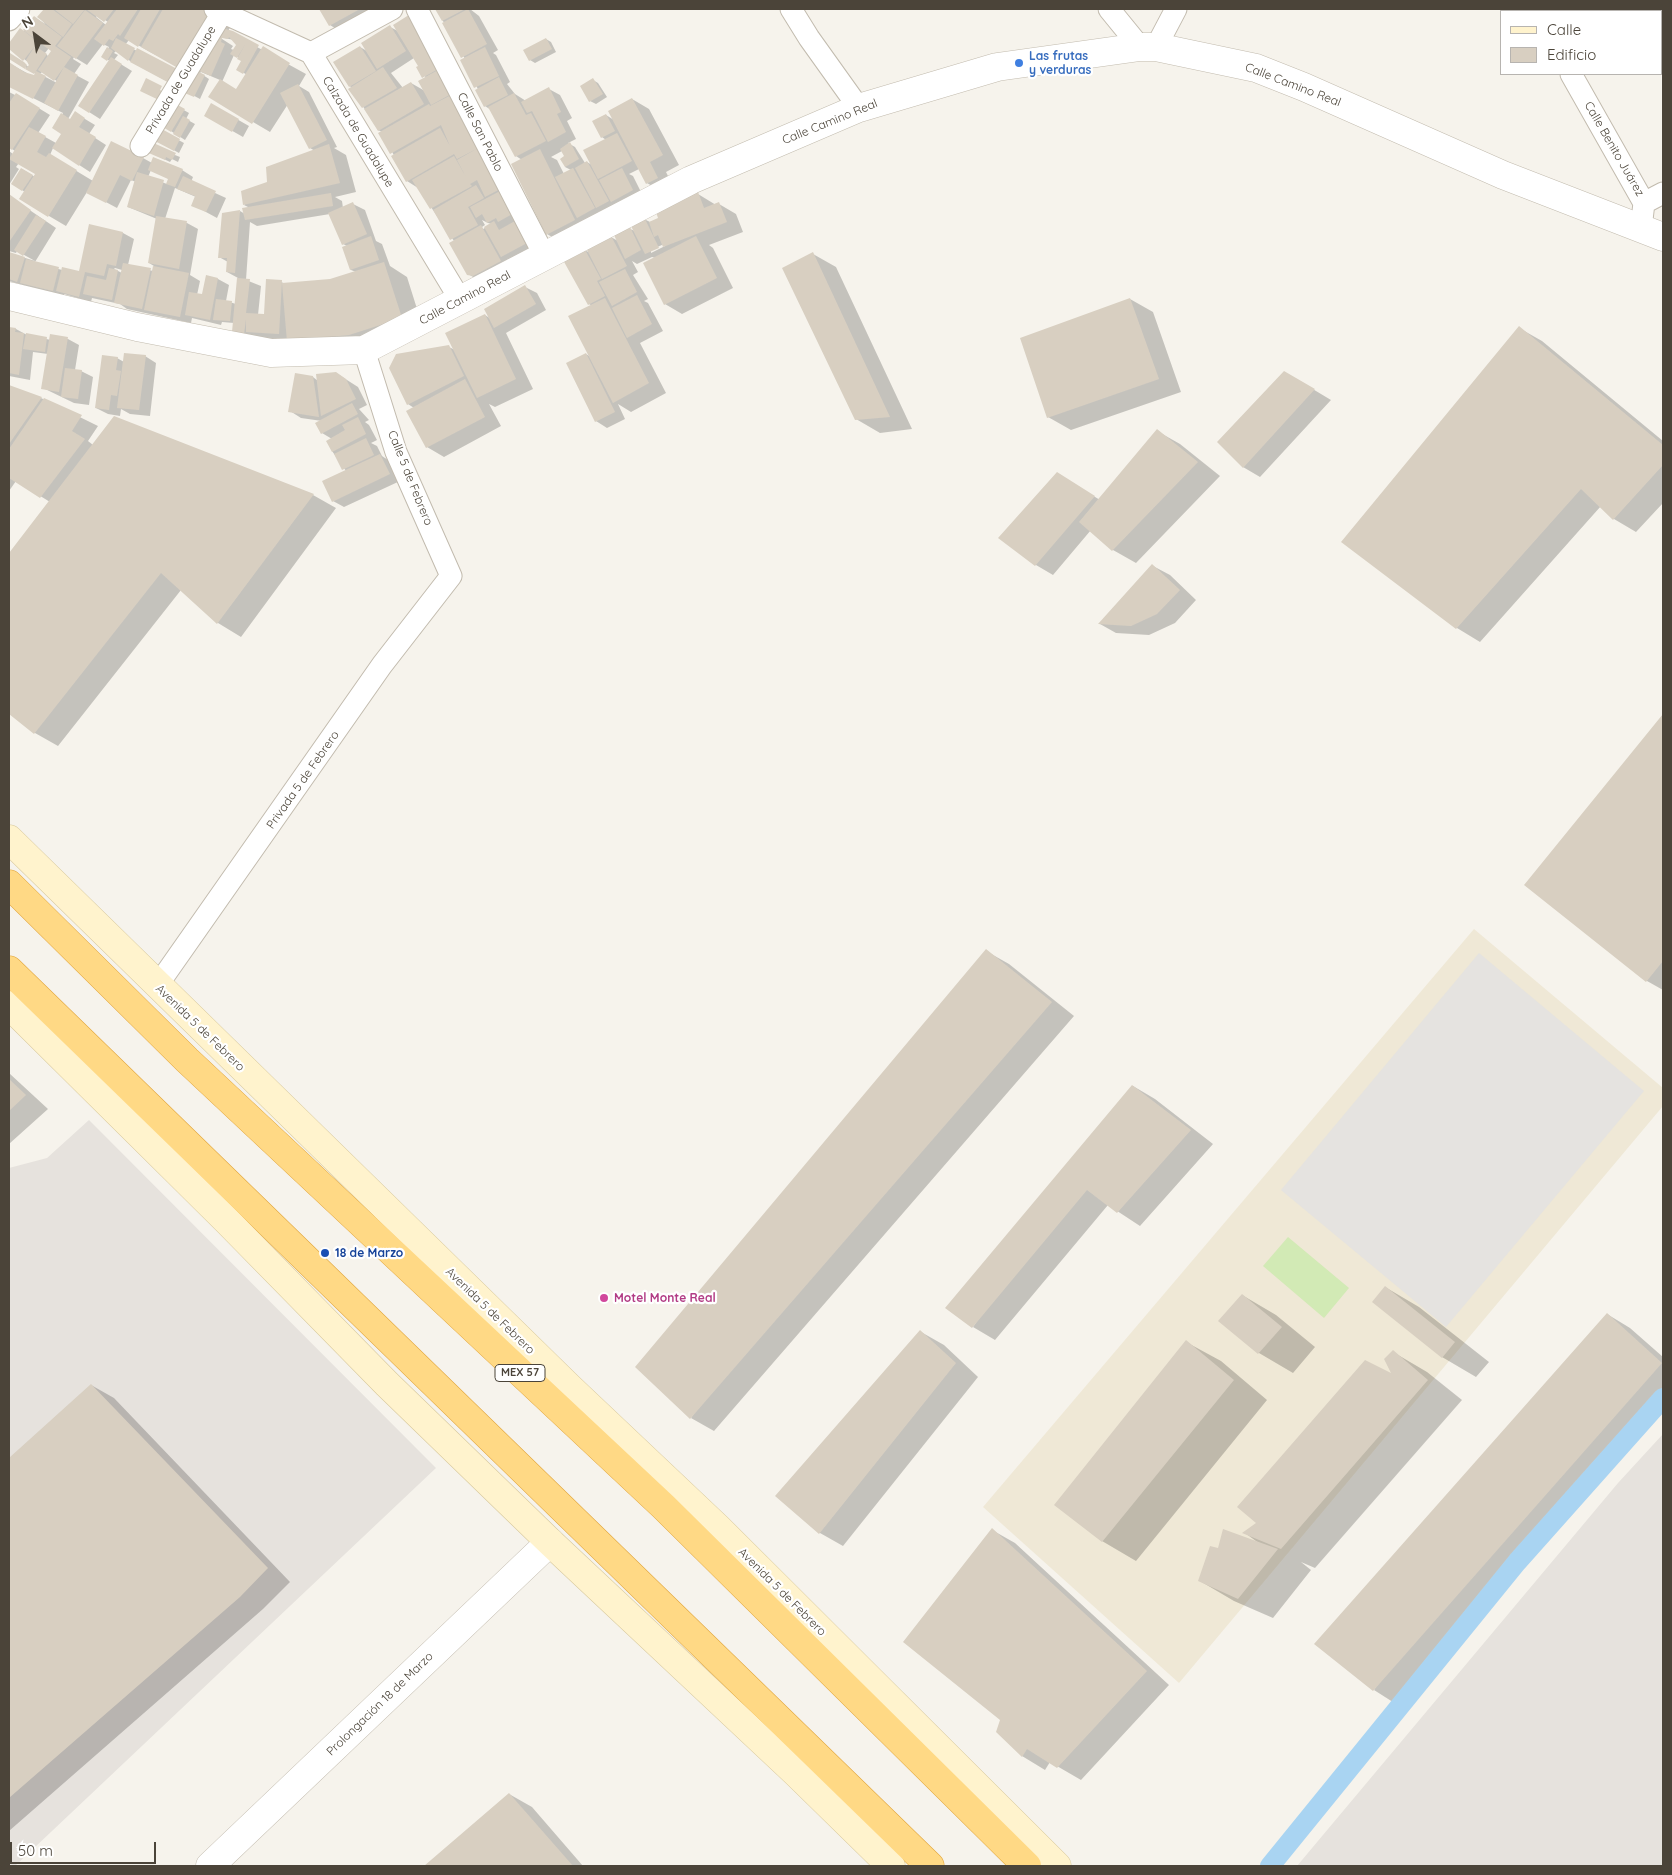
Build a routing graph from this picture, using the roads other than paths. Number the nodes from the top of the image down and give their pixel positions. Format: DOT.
graph roads {
  1 [pos="19,9"];
  2 [pos="392,9"];
  3 [pos="417,9"];
  4 [pos="791,9"];
  5 [pos="1109,9"];
  6 [pos="1176,9"];
  7 [pos="218,11"];
  8 [pos="9,20"];
  9 [pos="1148,47"];
  10 [pos="311,53"];
  11 [pos="1572,75"];
  12 [pos="859,108"];
  13 [pos="141,146"];
  14 [pos="1663,193"];
  15 [pos="1649,222"];
  16 [pos="544,255"];
  17 [pos="9,296"];
  18 [pos="461,301"];
  19 [pos="364,350"];
  20 [pos="451,576"];
  21 [pos="9,839"];
  22 [pos="9,884"];
  23 [pos="9,970"];
  24 [pos="157,986"];
  25 [pos="9,1005"];
  26 [pos="550,1542"];
  27 [pos="210,1866"];
  28 [pos="891,1866"];
  29 [pos="930,1866"];
  30 [pos="1026,1866"];
  31 [pos="1057,1866"];
  1 -- 8 [label="street"];
  2 -- 10 [label="street"];
  3 -- 16 [label="street, Calle San Pablo"];
  4 -- 12 [label="street"];
  5 -- 9 [label="street"];
  6 -- 9 [label="street"];
  7 -- 10 [label="street"];
  7 -- 13 [label="street, Privada de Guadalupe"];
  9 -- 12 [label="street, Calle Camino Real"];
  9 -- 15 [label="street, Calle Camino Real"];
  10 -- 18 [label="street, Calzada de Guadalupe"];
  11 -- 15 [label="street, Calle Benito Juárez"];
  12 -- 16 [label="street, Calle Camino Real"];
  14 -- 15 [label="street"];
  16 -- 18 [label="street, Calle Camino Real"];
  17 -- 19 [label="street, Calle Camino Real"];
  18 -- 19 [label="street, Calle Camino Real"];
  19 -- 20 [label="street, Calle 5 de Febrero"];
  20 -- 24 [label="street, Privada 5 de Febrero"];
  21 -- 24 [label="main road, Avenida 5 de Febrero"];
  22 -- 30 [label="highway, Avenida 5 de Febrero / MEX 57"];
  23 -- 29 [label="highway"];
  24 -- 31 [label="main road, Avenida 5 de Febrero"];
  25 -- 26 [label="main road"];
  26 -- 27 [label="street, Prolongación 18 de Marzo"];
  26 -- 28 [label="main road"];
}
